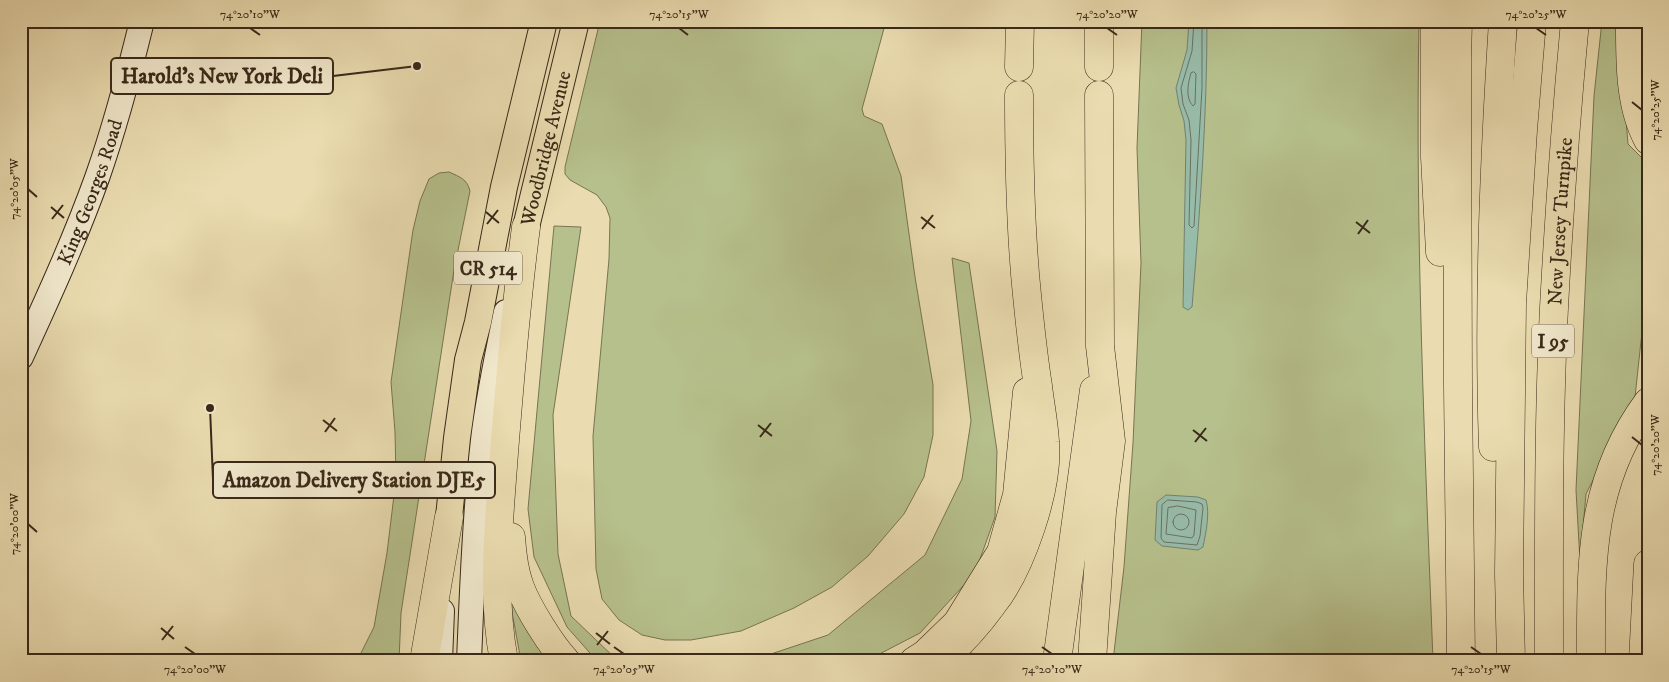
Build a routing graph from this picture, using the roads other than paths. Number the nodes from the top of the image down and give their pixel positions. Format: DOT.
graph roads {
  1 [pos="142,21"];
  2 [pos="544,21"];
  3 [pos="576,21"];
  4 [pos="1020,21"];
  5 [pos="1099,21"];
  6 [pos="1435,21"];
  7 [pos="1458,21"];
  8 [pos="1503,21"];
  9 [pos="1532,21"];
  10 [pos="1575,21"];
  11 [pos="1630,21"];
  12 [pos="1019,67"];
  13 [pos="1099,67"];
  14 [pos="1019,95"];
  15 [pos="1099,95"];
  16 [pos="1648,140"];
  17 [pos="526,227"];
  18 [pos="1032,343"];
  19 [pos="1100,346"];
  20 [pos="21,356"];
  21 [pos="1458,386"];
  22 [pos="1648,402"];
  23 [pos="506,428"];
  24 [pos="449,517"];
  25 [pos="1648,564"];
  26 [pos="1509,574"];
  27 [pos="424,661"];
  28 [pos="440,661"];
  29 [pos="470,661"];
  30 [pos="504,661"];
  31 [pos="566,661"];
  32 [pos="914,661"];
  33 [pos="941,661"];
  34 [pos="1057,661"];
  35 [pos="1092,661"];
  36 [pos="1461,661"];
  37 [pos="1511,661"];
  38 [pos="1549,661"];
  39 [pos="1591,661"];
  40 [pos="1643,661"];
  1 -- 20 [label="main road, King Georges Road"];
  2 -- 24 [label="main road, Woodbridge Avenue / CR 514"];
  3 -- 17 [label="main road, Woodbridge Avenue / CR 514"];
  4 -- 12 [label="highway"];
  5 -- 13 [label="highway"];
  6 -- 21 [label="highway"];
  7 -- 21 [label="highway"];
  8 -- 26 [label="highway"];
  9 -- 26 [label="highway, New Jersey Turnpike / I 95"];
  10 -- 38 [label="highway, New Jersey Turnpike / I 95"];
  11 -- 16 [label="highway"];
  14 -- 18 [label="highway"];
  15 -- 19 [label="highway"];
  17 -- 23 [label="highway"];
  17 -- 29 [label="main road, Woodbridge Avenue / CR 514"];
  18 -- 32 [label="highway"];
  18 -- 33 [label="highway"];
  19 -- 34 [label="highway"];
  19 -- 35 [label="highway"];
  21 -- 36 [label="highway"];
  22 -- 39 [label="highway"];
  23 -- 30 [label="highway"];
  23 -- 31 [label="highway"];
  24 -- 27 [label="highway"];
  24 -- 28 [label="main road, Woodbridge Avenue / CR 514"];
  25 -- 40 [label="highway"];
  26 -- 37 [label="highway, New Jersey Turnpike / I 95"];
}
